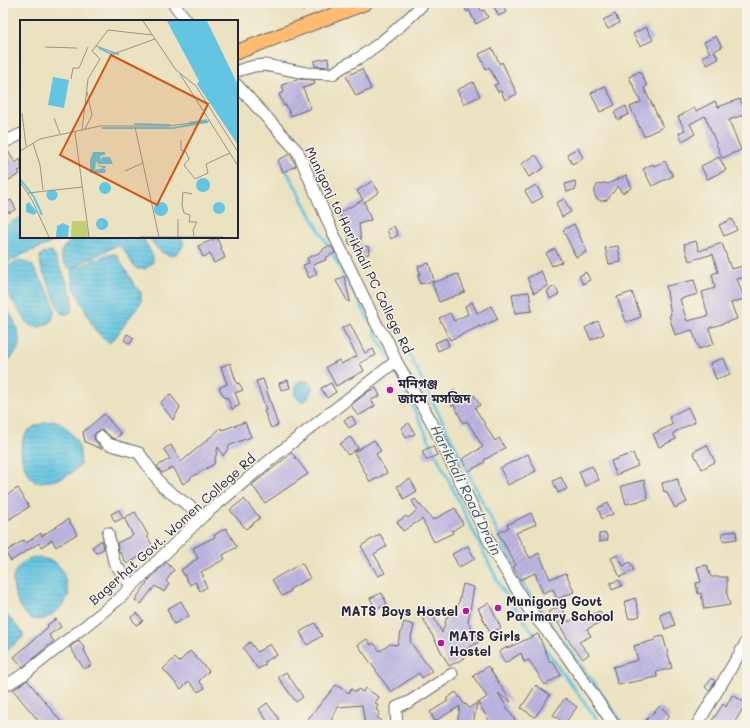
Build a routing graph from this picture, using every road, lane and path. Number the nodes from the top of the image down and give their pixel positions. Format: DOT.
graph roads {
  1 [pos="173,3"];
  2 [pos="365,3"];
  3 [pos="424,3"];
  4 [pos="185,20"];
  5 [pos="238,52"];
  6 [pos="238,71"];
  7 [pos="238,86"];
  8 [pos="20,134"];
  9 [pos="3,143"];
  10 [pos="396,361"];
  11 [pos="101,437"];
  12 [pos="203,516"];
  13 [pos="108,533"];
  14 [pos="131,586"];
  15 [pos="747,641"];
  16 [pos="452,674"];
  17 [pos="3,687"];
  18 [pos="397,725"];
  19 [pos="614,725"];
  20 [pos="697,725"];
  1 -- 4 [label="street"];
  2 -- 5 [label="main road"];
  3 -- 6 [label="street"];
  7 -- 10 [label="street, Munigonj to Harikhali PC College Rd"];
  8 -- 9 [label="street"];
  10 -- 12 [label="street, Bagerhat Govt. Women College Rd"];
  10 -- 19 [label="street, Munigonj to Harikhali PC College Rd"];
  11 -- 12 [label="street"];
  12 -- 14 [label="street, Bagerhat Govt. Women College Rd"];
  13 -- 14 [label="street"];
  14 -- 17 [label="street, Bagerhat Govt. Women College Rd"];
  15 -- 20 [label="street"];
  16 -- 18 [label="street"];
}
